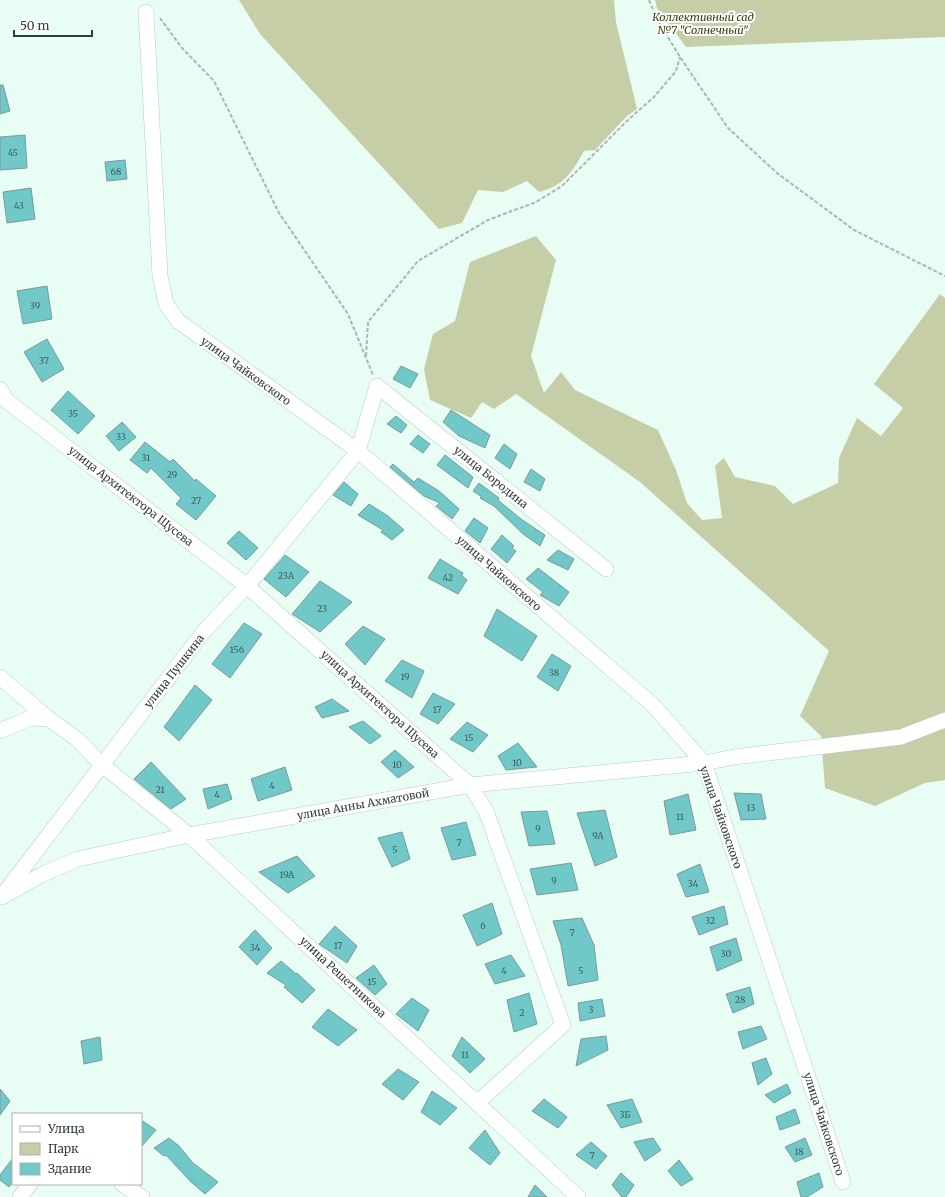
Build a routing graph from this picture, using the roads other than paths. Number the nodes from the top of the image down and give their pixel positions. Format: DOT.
graph roads {
  1 [pos="146,12"];
  2 [pos="0,389"];
  3 [pos="358,451"];
  4 [pos="606,569"];
  5 [pos="247,586"];
  6 [pos="0,677"];
  7 [pos="49,719"];
  8 [pos="945,720"];
  9 [pos="0,731"];
  10 [pos="704,763"];
  11 [pos="102,765"];
  12 [pos="470,785"];
  13 [pos="189,835"];
  14 [pos="1,898"];
  15 [pos="478,1102"];
  16 [pos="844,1182"];
  17 [pos="29,1185"];
  18 [pos="124,1185"];
  19 [pos="20,1197"];
  20 [pos="142,1197"];
  21 [pos="578,1197"];
  1 -- 3 [label="street, улица Чайковского"];
  2 -- 5 [label="street, улица Архитектора Щусева"];
  3 -- 4 [label="street, улица Бородина"];
  3 -- 5 [label="street, улица Пушкина"];
  3 -- 10 [label="street, улица Чайковского"];
  5 -- 11 [label="street, улица Пушкина"];
  5 -- 12 [label="street, улица Архитектора Щусева"];
  6 -- 7 [label="street"];
  7 -- 9 [label="street"];
  7 -- 11 [label="street, улица Решетникова"];
  8 -- 10 [label="street, улица Анны Ахматовой"];
  10 -- 12 [label="street, улица Анны Ахматовой"];
  10 -- 16 [label="street, улица Чайковского"];
  11 -- 13 [label="street, улица Решетникова"];
  11 -- 14 [label="street, улица Пушкина"];
  12 -- 13 [label="street, улица Анны Ахматовой"];
  12 -- 15 [label="street, улица Архитектора Щусева"];
  13 -- 14 [label="street, улица Анны Ахматовой"];
  13 -- 15 [label="street, улица Решетникова"];
  15 -- 21 [label="street, улица Решетникова"];
  17 -- 19 [label="street"];
  18 -- 20 [label="street"];
}
